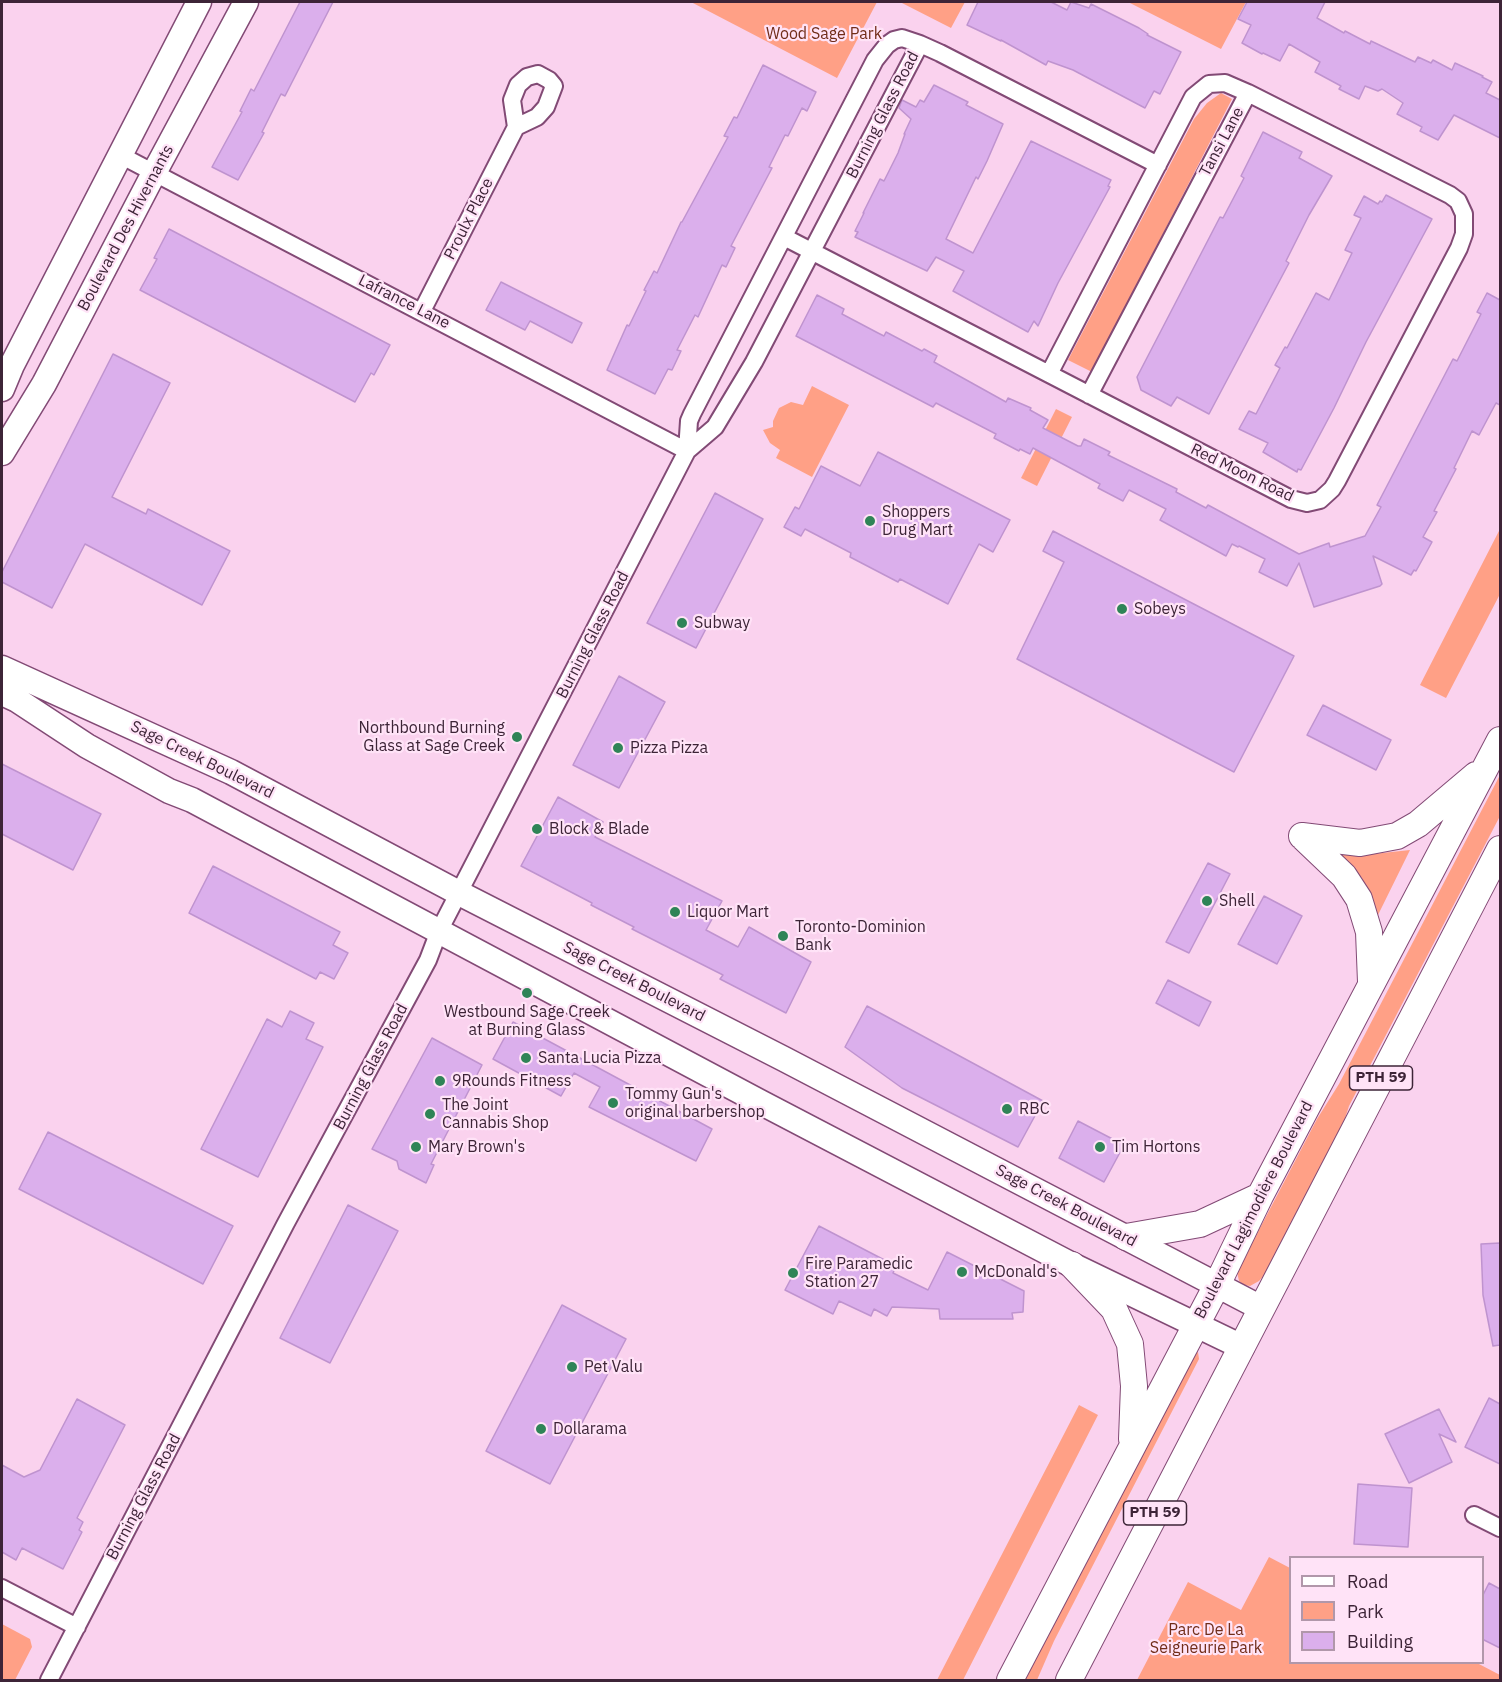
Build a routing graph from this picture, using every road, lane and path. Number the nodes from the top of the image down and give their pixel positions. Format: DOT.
graph roads {
  1 [pos="199,2"];
  2 [pos="246,2"];
  3 [pos="920,44"];
  4 [pos="1248,93"];
  5 [pos="516,127"];
  6 [pos="120,155"];
  7 [pos="1158,165"];
  8 [pos="154,173"];
  9 [pos="784,237"];
  10 [pos="813,251"];
  11 [pos="422,311"];
  12 [pos="1049,374"];
  13 [pos="2,389"];
  14 [pos="1089,395"];
  15 [pos="687,451"];
  16 [pos="2,453"];
  17 [pos="2,668"];
  18 [pos="2,693"];
  19 [pos="1500,740"];
  20 [pos="1488,765"];
  21 [pos="1500,849"];
  22 [pos="459,893"];
  23 [pos="439,931"];
  24 [pos="1371,984"];
  25 [pos="1260,1196"];
  26 [pos="1126,1237"];
  27 [pos="1072,1265"];
  28 [pos="1217,1285"];
  29 [pos="1261,1308"];
  30 [pos="1196,1323"];
  31 [pos="1242,1347"];
  32 [pos="1131,1447"];
  33 [pos="1474,1515"];
  34 [pos="1500,1528"];
  35 [pos="2,1588"];
  36 [pos="77,1627"];
  37 [pos="49,1680"];
  38 [pos="1010,1680"];
  39 [pos="1069,1680"];
  1 -- 6 [label="street"];
  2 -- 8 [label="street, Boulevard Des Hivernants"];
  3 -- 7 [label="street"];
  3 -- 9 [label="street, Burning Glass Road"];
  3 -- 10 [label="street, Burning Glass Road"];
  4 -- 7 [label="street, Tansi Lane"];
  4 -- 14 [label="street, Tansi Lane"];
  4 -- 14 [label="street, Red Moon Road"];
  5 -- 11 [label="street, Proulx Place"];
  6 -- 8 [label="street, Lafrance Lane"];
  6 -- 13 [label="street"];
  7 -- 12 [label="street, Tansi Lane"];
  8 -- 11 [label="street, Lafrance Lane"];
  8 -- 16 [label="street, Boulevard Des Hivernants"];
  9 -- 10 [label="street, Red Moon Road"];
  9 -- 15 [label="street, Burning Glass Road"];
  10 -- 12 [label="street, Red Moon Road"];
  10 -- 15 [label="street, Burning Glass Road"];
  11 -- 15 [label="street, Lafrance Lane"];
  12 -- 14 [label="street, Red Moon Road"];
  15 -- 22 [label="street, Burning Glass Road"];
  17 -- 22 [label="street, Sage Creek Boulevard"];
  18 -- 23 [label="street"];
  19 -- 20 [label="main road, Boulevard Lagimodière Boulevard / PTH 59"];
  20 -- 24 [label="main road, Boulevard Lagimodière Boulevard / PTH 59"];
  20 -- 24 [label="main road"];
  21 -- 29 [label="main road, PTH 59"];
  22 -- 23 [label="street, Burning Glass Road"];
  22 -- 26 [label="street, Sage Creek Boulevard"];
  23 -- 27 [label="street"];
  23 -- 36 [label="street, Burning Glass Road"];
  24 -- 25 [label="main road, Boulevard Lagimodière Boulevard / PTH 59"];
  25 -- 26 [label="main road"];
  25 -- 28 [label="main road, Boulevard Lagimodière Boulevard / PTH 59"];
  26 -- 28 [label="street, Sage Creek Boulevard"];
  27 -- 30 [label="street"];
  27 -- 32 [label="main road"];
  28 -- 29 [label="street, Sage Creek Boulevard"];
  28 -- 30 [label="main road, Boulevard Lagimodière Boulevard / PTH 59"];
  29 -- 31 [label="main road, PTH 59"];
  30 -- 31 [label="street"];
  30 -- 32 [label="main road, Boulevard Lagimodière Boulevard / PTH 59"];
  31 -- 39 [label="main road, PTH 59"];
  32 -- 38 [label="main road, Boulevard Lagimodière Boulevard / PTH 59"];
  33 -- 34 [label="street"];
  35 -- 36 [label="street"];
  36 -- 37 [label="street, Burning Glass Road"];
}
